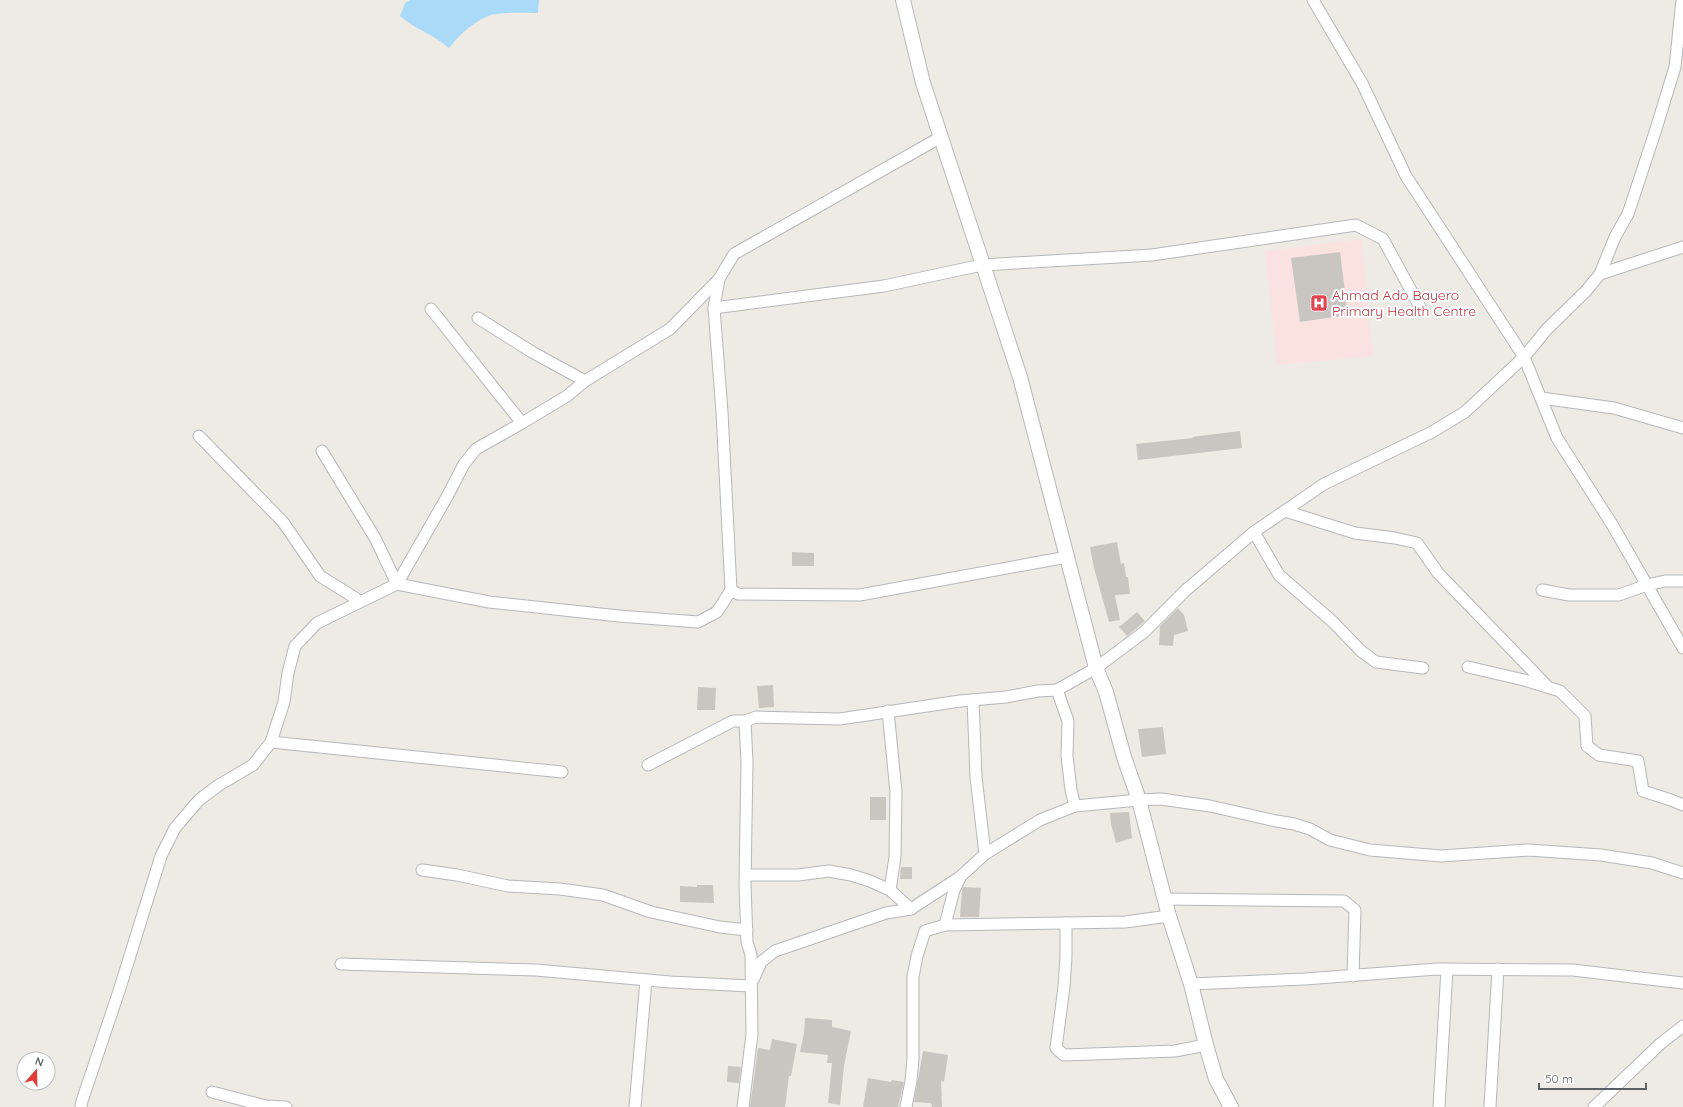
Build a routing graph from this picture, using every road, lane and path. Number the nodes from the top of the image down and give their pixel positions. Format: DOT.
graph roads {
  1 [pos="903,0"];
  2 [pos="1313,0"];
  3 [pos="1682,0"];
  4 [pos="941,137"];
  5 [pos="1683,247"];
  6 [pos="982,265"];
  7 [pos="1600,274"];
  8 [pos="719,279"];
  9 [pos="1420,307"];
  10 [pos="714,308"];
  11 [pos="431,309"];
  12 [pos="478,318"];
  13 [pos="1524,357"];
  14 [pos="585,381"];
  15 [pos="1541,398"];
  16 [pos="522,423"];
  17 [pos="1683,428"];
  18 [pos="199,436"];
  19 [pos="322,450"];
  20 [pos="1285,511"];
  21 [pos="1254,532"];
  22 [pos="1068,557"];
  23 [pos="1683,581"];
  24 [pos="397,584"];
  25 [pos="1647,584"];
  26 [pos="731,590"];
  27 [pos="1542,590"];
  28 [pos="360,601"];
  29 [pos="1683,648"];
  30 [pos="1468,667"];
  31 [pos="1096,668"];
  32 [pos="1423,668"];
  33 [pos="1548,688"];
  34 [pos="1056,690"];
  35 [pos="973,700"];
  36 [pos="888,711"];
  37 [pos="745,721"];
  38 [pos="271,742"];
  39 [pos="648,765"];
  40 [pos="562,772"];
  41 [pos="1139,800"];
  42 [pos="1683,805"];
  43 [pos="1075,806"];
  44 [pos="985,854"];
  45 [pos="422,870"];
  46 [pos="1683,873"];
  47 [pos="746,876"];
  48 [pos="961,876"];
  49 [pos="890,890"];
  50 [pos="1165,899"];
  51 [pos="911,909"];
  52 [pos="1169,916"];
  53 [pos="1066,923"];
  54 [pos="945,924"];
  55 [pos="747,930"];
  56 [pos="341,964"];
  57 [pos="1447,969"];
  58 [pos="1498,969"];
  59 [pos="1353,976"];
  60 [pos="646,980"];
  61 [pos="1683,983"];
  62 [pos="1191,984"];
  63 [pos="751,986"];
  64 [pos="1683,1026"];
  65 [pos="1206,1045"];
  66 [pos="212,1092"];
  67 [pos="81,1107"];
  68 [pos="286,1107"];
  69 [pos="635,1107"];
  70 [pos="743,1107"];
  71 [pos="906,1107"];
  72 [pos="1231,1107"];
  73 [pos="1439,1107"];
  74 [pos="1490,1107"];
  75 [pos="1594,1107"];
  1 -- 4 [label="street"];
  2 -- 13 [label="street"];
  3 -- 7 [label="street"];
  4 -- 6 [label="street"];
  4 -- 8 [label="street"];
  5 -- 7 [label="street"];
  6 -- 9 [label="street"];
  6 -- 10 [label="street"];
  6 -- 22 [label="street"];
  7 -- 13 [label="street"];
  8 -- 10 [label="street"];
  8 -- 14 [label="street"];
  10 -- 26 [label="street"];
  11 -- 16 [label="street"];
  12 -- 14 [label="street"];
  13 -- 15 [label="street"];
  13 -- 20 [label="street"];
  14 -- 16 [label="street"];
  15 -- 17 [label="street"];
  15 -- 25 [label="street"];
  16 -- 24 [label="street"];
  18 -- 28 [label="street"];
  19 -- 24 [label="street"];
  20 -- 21 [label="street"];
  20 -- 33 [label="street"];
  21 -- 31 [label="street"];
  21 -- 32 [label="street"];
  22 -- 26 [label="street"];
  22 -- 31 [label="street"];
  23 -- 25 [label="street"];
  24 -- 26 [label="street"];
  24 -- 28 [label="street"];
  25 -- 27 [label="street"];
  25 -- 29 [label="street"];
  28 -- 38 [label="street"];
  30 -- 33 [label="street"];
  31 -- 34 [label="street"];
  31 -- 41 [label="street"];
  33 -- 42 [label="street"];
  34 -- 35 [label="street"];
  34 -- 43 [label="street"];
  35 -- 36 [label="street"];
  35 -- 44 [label="street"];
  36 -- 37 [label="street"];
  36 -- 49 [label="street"];
  37 -- 39 [label="street"];
  37 -- 47 [label="street"];
  38 -- 40 [label="street"];
  38 -- 67 [label="street"];
  41 -- 43 [label="street"];
  41 -- 46 [label="street"];
  41 -- 50 [label="street"];
  43 -- 44 [label="street"];
  44 -- 48 [label="street"];
  45 -- 55 [label="street"];
  47 -- 49 [label="street"];
  47 -- 55 [label="street"];
  48 -- 51 [label="street"];
  48 -- 54 [label="street"];
  49 -- 51 [label="street"];
  50 -- 52 [label="street"];
  50 -- 59 [label="street"];
  51 -- 63 [label="street"];
  52 -- 53 [label="street"];
  52 -- 62 [label="street"];
  53 -- 54 [label="street"];
  53 -- 65 [label="street"];
  54 -- 71 [label="street"];
  55 -- 63 [label="street"];
  56 -- 60 [label="street"];
  57 -- 58 [label="street"];
  57 -- 59 [label="street"];
  57 -- 73 [label="street"];
  58 -- 61 [label="street"];
  58 -- 74 [label="street"];
  59 -- 62 [label="street"];
  60 -- 63 [label="street"];
  60 -- 69 [label="street"];
  62 -- 65 [label="street"];
  63 -- 70 [label="street"];
  64 -- 75 [label="street"];
  65 -- 72 [label="street"];
  66 -- 68 [label="street"];
}
